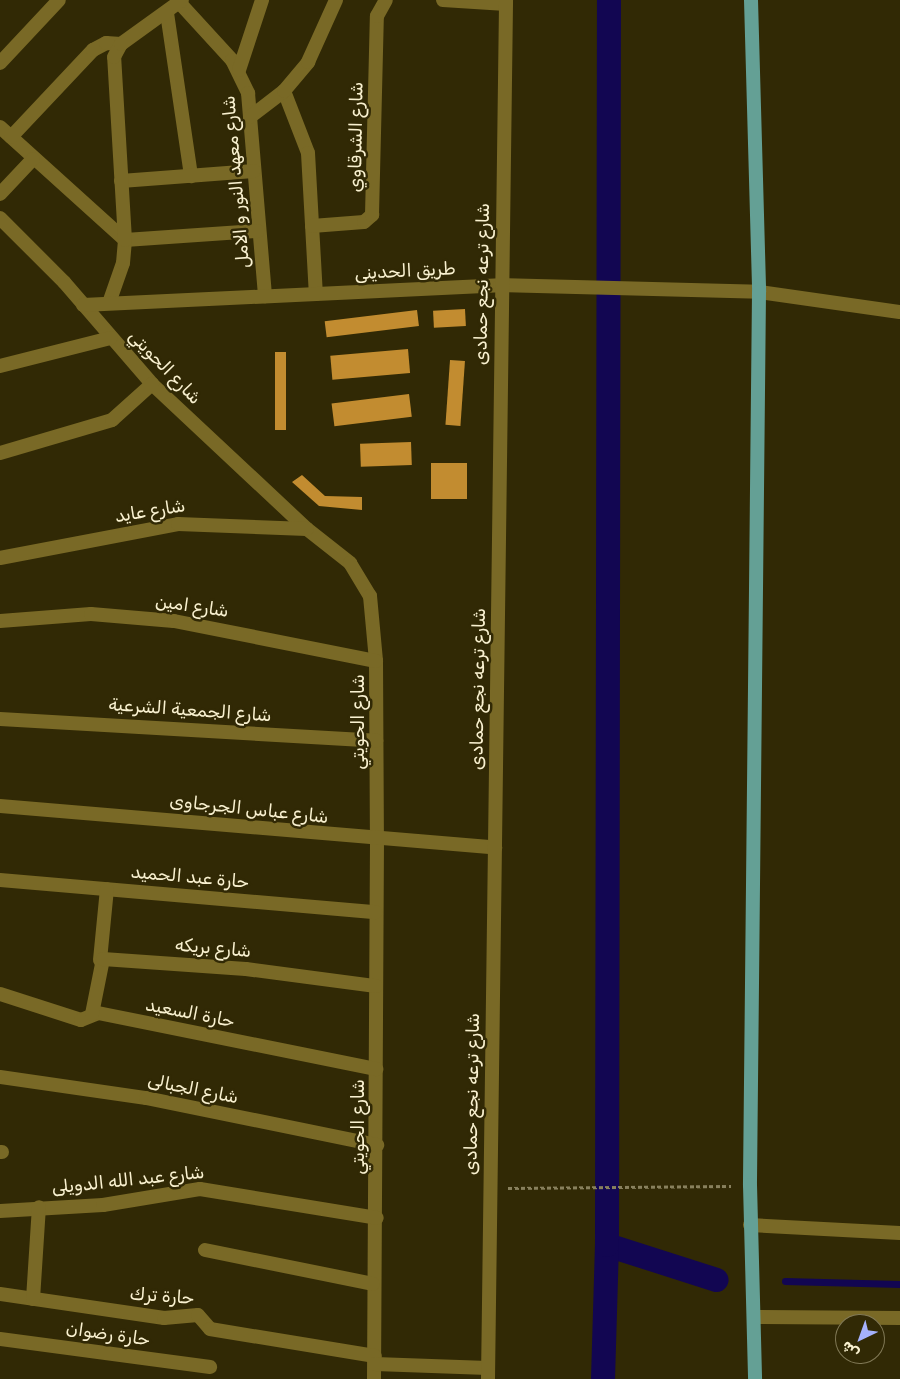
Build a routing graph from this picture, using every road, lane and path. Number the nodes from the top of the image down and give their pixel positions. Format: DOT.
graph roads {
  1 [pos="59,0"];
  2 [pos="262,0"];
  3 [pos="336,0"];
  4 [pos="386,0"];
  5 [pos="443,0"];
  6 [pos="750,0"];
  7 [pos="180,1"];
  8 [pos="506,2"];
  9 [pos="167,13"];
  10 [pos="121,44"];
  11 [pos="0,63"];
  12 [pos="239,70"];
  13 [pos="284,90"];
  14 [pos="250,117"];
  15 [pos="0,126"];
  16 [pos="11,137"];
  17 [pos="33,159"];
  18 [pos="254,171"];
  19 [pos="191,176"];
  20 [pos="121,181"];
  21 [pos="0,194"];
  22 [pos="0,218"];
  23 [pos="312,226"];
  24 [pos="258,231"];
  25 [pos="125,240"];
  26 [pos="500,285"];
  27 [pos="759,292"];
  28 [pos="316,294"];
  29 [pos="265,296"];
  30 [pos="109,303"];
  31 [pos="83,305"];
  32 [pos="900,312"];
  33 [pos="110,338"];
  34 [pos="0,366"];
  35 [pos="152,384"];
  36 [pos="0,453"];
  37 [pos="307,529"];
  38 [pos="0,558"];
  39 [pos="0,620"];
  40 [pos="376,661"];
  41 [pos="0,719"];
  42 [pos="376,741"];
  43 [pos="0,806"];
  44 [pos="377,841"];
  45 [pos="495,848"];
  46 [pos="0,880"];
  47 [pos="107,889"];
  48 [pos="376,912"];
  49 [pos="100,960"];
  50 [pos="376,986"];
  51 [pos="0,994"];
  52 [pos="92,1014"];
  53 [pos="376,1069"];
  54 [pos="0,1077"];
  55 [pos="377,1145"];
  56 [pos="715,1186"];
  57 [pos="527,1188"];
  58 [pos="39,1207"];
  59 [pos="0,1211"];
  60 [pos="377,1218"];
  61 [pos="750,1226"];
  62 [pos="900,1233"];
  63 [pos="205,1250"];
  64 [pos="373,1284"];
  65 [pos="0,1294"];
  66 [pos="33,1299"];
  67 [pos="754,1317"];
  68 [pos="900,1318"];
  69 [pos="0,1339"];
  70 [pos="375,1360"];
  71 [pos="210,1367"];
  72 [pos="488,1373"];
  73 [pos="374,1379"];
  74 [pos="755,1379"];
  1 -- 11 [label="street"];
  2 -- 12 [label="street"];
  3 -- 13 [label="street"];
  4 -- 23 [label="street, شارع الشرقاوي"];
  5 -- 8 [label="street"];
  6 -- 27 [label="main road"];
  7 -- 9 [label="street"];
  7 -- 12 [label="street, شارع معهد النور و الامل"];
  8 -- 26 [label="street, شارع ترعه نجع حمادى"];
  9 -- 10 [label="street"];
  9 -- 19 [label="street"];
  10 -- 16 [label="street"];
  10 -- 20 [label="street"];
  12 -- 14 [label="street, شارع معهد النور و الامل"];
  13 -- 14 [label="street"];
  13 -- 23 [label="street"];
  14 -- 18 [label="street, شارع معهد النور و الامل"];
  15 -- 16 [label="street"];
  16 -- 17 [label="street"];
  17 -- 21 [label="street"];
  17 -- 25 [label="street"];
  18 -- 19 [label="street"];
  18 -- 24 [label="street, شارع معهد النور و الامل"];
  19 -- 20 [label="street"];
  20 -- 25 [label="street"];
  22 -- 31 [label="street, شارع الحويتي"];
  23 -- 28 [label="street"];
  24 -- 25 [label="street"];
  24 -- 29 [label="street, شارع معهد النور و الامل"];
  25 -- 30 [label="street"];
  26 -- 27 [label="street, طريق الحدينى"];
  26 -- 28 [label="street, طريق الحدينى"];
  26 -- 45 [label="street, شارع ترعه نجع حمادى"];
  27 -- 32 [label="street, طريق الحدينى"];
  27 -- 61 [label="main road"];
  28 -- 29 [label="street, طريق الحدينى"];
  29 -- 30 [label="street, طريق الحدينى"];
  30 -- 31 [label="street, طريق الحدينى"];
  31 -- 33 [label="street, شارع الحويتي"];
  33 -- 34 [label="street"];
  33 -- 35 [label="street, شارع الحويتي"];
  35 -- 36 [label="street"];
  35 -- 37 [label="street, شارع الحويتي"];
  37 -- 38 [label="street, شارع عايد"];
  37 -- 40 [label="street, شارع الحويتي"];
  39 -- 40 [label="street, شارع امين"];
  40 -- 42 [label="street, شارع الحويتي"];
  41 -- 42 [label="street, شارع الجمعية الشرعية"];
  42 -- 44 [label="street, شارع الحويتي"];
  43 -- 44 [label="street, شارع عباس الجرجاوى"];
  44 -- 45 [label="street, شارع عباس الجرجاوى"];
  44 -- 48 [label="street, شارع الحويتي"];
  45 -- 72 [label="street, شارع ترعه نجع حمادى"];
  46 -- 47 [label="street, حارة عبد الحميد"];
  47 -- 48 [label="street, حارة عبد الحميد"];
  47 -- 49 [label="street"];
  48 -- 50 [label="street, شارع الحويتي"];
  49 -- 50 [label="street, شارع بريكه"];
  49 -- 52 [label="street"];
  50 -- 53 [label="street, شارع الحويتي"];
  51 -- 52 [label="street, حارة السعيد"];
  52 -- 53 [label="street, حارة السعيد"];
  53 -- 55 [label="street, شارع الحويتي"];
  54 -- 55 [label="street, شارع الجبالى"];
  55 -- 60 [label="street, شارع الحويتي"];
  56 -- 57 [label="path"];
  58 -- 59 [label="street, شارع عبد الله الدويلى"];
  58 -- 60 [label="street, شارع عبد الله الدويلى"];
  58 -- 66 [label="street"];
  60 -- 64 [label="street, شارع الحويتي"];
  61 -- 62 [label="street"];
  61 -- 67 [label="main road"];
  63 -- 64 [label="street"];
  64 -- 70 [label="street, شارع الحويتي"];
  65 -- 66 [label="street, حارة ترك"];
  66 -- 70 [label="street, حارة ترك"];
  67 -- 68 [label="street"];
  67 -- 74 [label="main road"];
  69 -- 71 [label="street, حارة رضوان"];
  70 -- 72 [label="street"];
  70 -- 73 [label="street, شارع الحويتي"];
}
